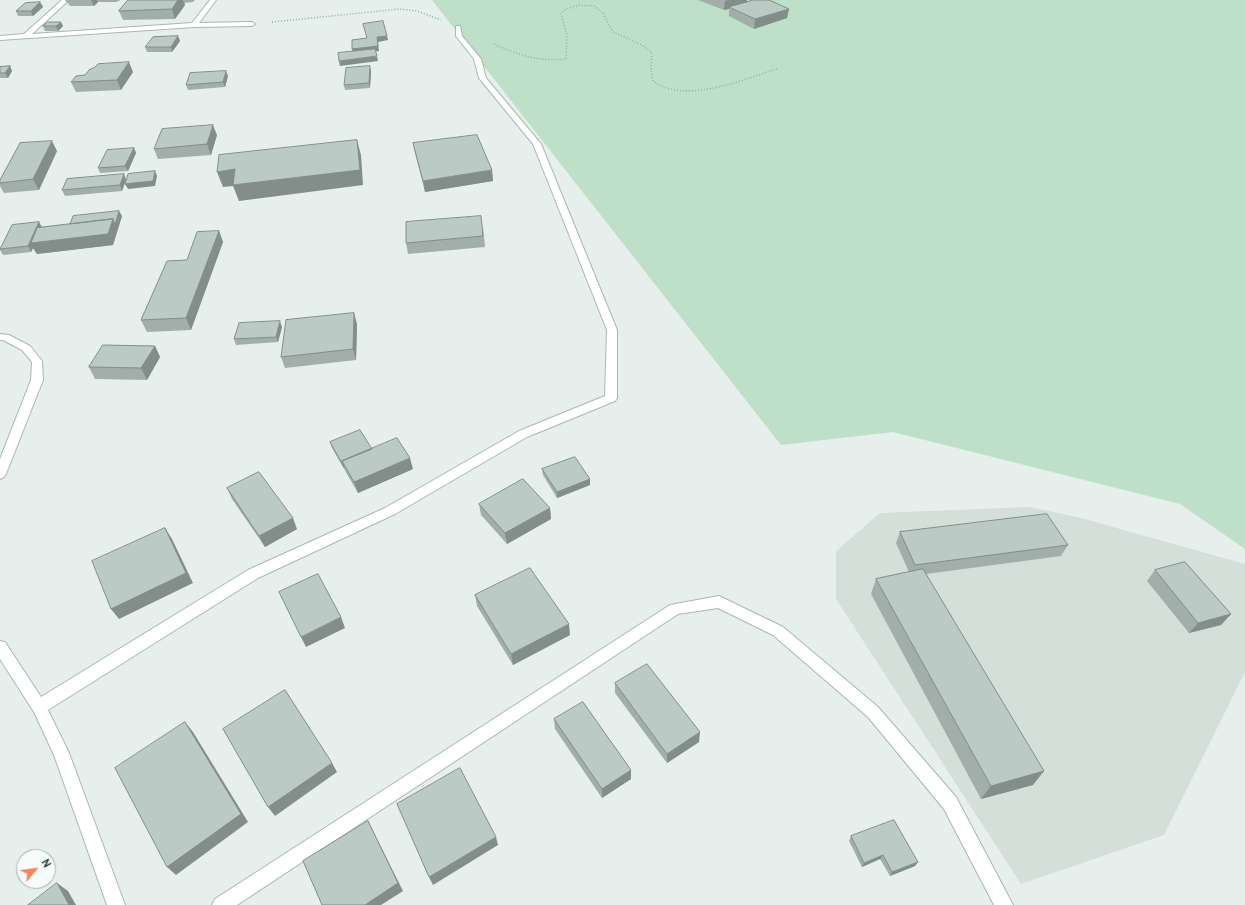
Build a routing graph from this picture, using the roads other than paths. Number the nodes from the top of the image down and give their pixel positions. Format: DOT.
graph roads {
  1 [pos="66,0"];
  2 [pos="213,0"];
  3 [pos="252,24"];
  4 [pos="194,25"];
  5 [pos="458,27"];
  6 [pos="26,36"];
  7 [pos="0,38"];
  8 [pos="0,337"];
  9 [pos="0,474"];
  10 [pos="0,647"];
  11 [pos="39,706"];
  12 [pos="116,905"];
  13 [pos="221,905"];
  14 [pos="1004,905"];
  1 -- 6 [label="street"];
  2 -- 4 [label="street"];
  3 -- 4 [label="street"];
  4 -- 6 [label="street"];
  5 -- 11 [label="street"];
  6 -- 7 [label="street"];
  8 -- 9 [label="street"];
  10 -- 11 [label="street"];
  11 -- 12 [label="street"];
  13 -- 14 [label="street"];
}
